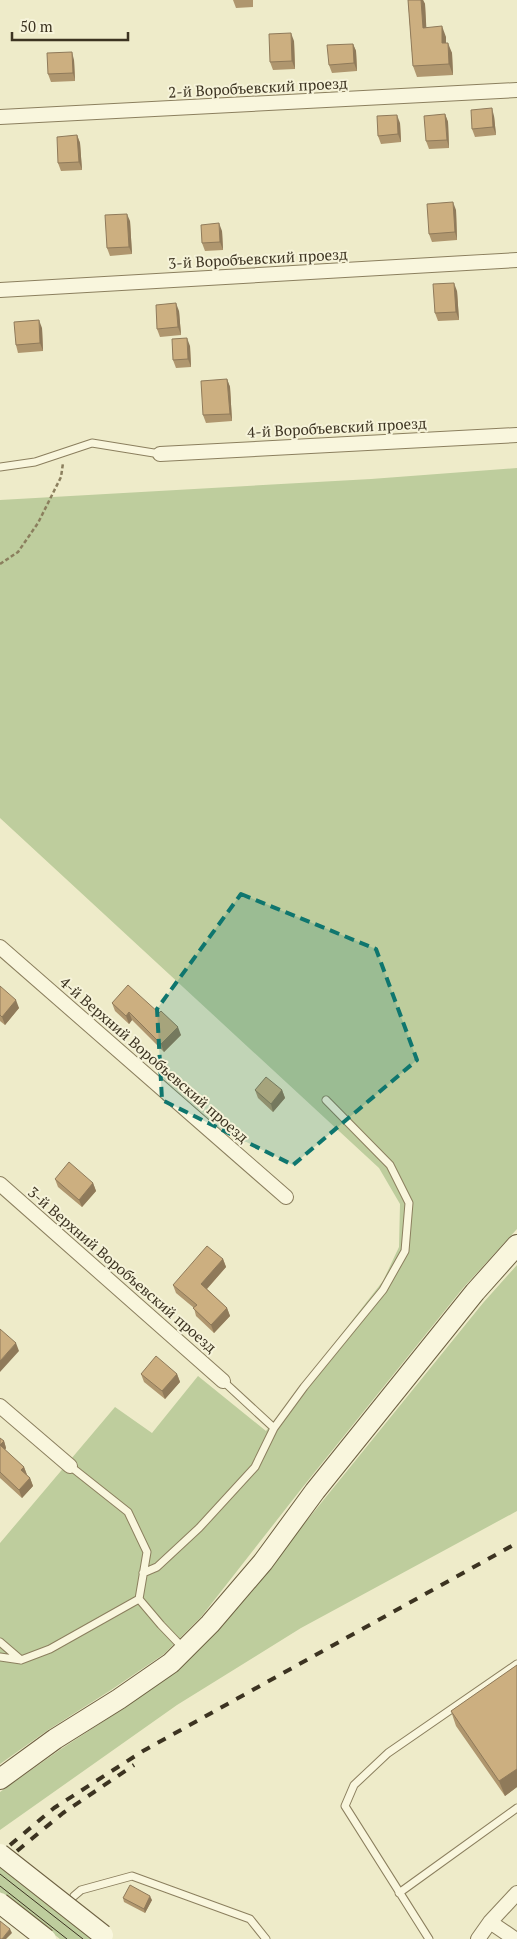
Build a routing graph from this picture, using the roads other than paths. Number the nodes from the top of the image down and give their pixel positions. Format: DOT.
graph roads {
  1 [pos="517,90"];
  2 [pos="0,117"];
  3 [pos="517,260"];
  4 [pos="0,290"];
  5 [pos="517,435"];
  6 [pos="160,454"];
  7 [pos="0,467"];
  8 [pos="0,948"];
  9 [pos="326,1100"];
  10 [pos="0,1184"];
  11 [pos="286,1197"];
  12 [pos="517,1246"];
  13 [pos="223,1381"];
  14 [pos="0,1406"];
  15 [pos="274,1428"];
  16 [pos="70,1466"];
  17 [pos="144,1573"];
  18 [pos="139,1599"];
  19 [pos="0,1642"];
  20 [pos="185,1649"];
  21 [pos="0,1657"];
  22 [pos="21,1660"];
  23 [pos="517,1664"];
  24 [pos="0,1780"];
  25 [pos="517,1808"];
  26 [pos="0,1854"];
  27 [pos="399,1893"];
  28 [pos="517,1893"];
  29 [pos="74,1896"];
  30 [pos="0,1903"];
  31 [pos="490,1922"];
  32 [pos="105,1937"];
  33 [pos="46,1939"];
  34 [pos="266,1939"];
  35 [pos="429,1939"];
  36 [pos="478,1939"];
  37 [pos="515,1939"];
  1 -- 2 [label="street, 2-й Воробъевский проезд"];
  3 -- 4 [label="street, 3-й Воробъевский проезд"];
  5 -- 6 [label="street, 4-й Воробъевский проезд"];
  6 -- 7 [label="lane"];
  8 -- 11 [label="street, 4-й Верхний Воробъевский проезд"];
  9 -- 15 [label="lane"];
  10 -- 13 [label="street, 3-й Верхний Воробъевский проезд"];
  12 -- 20 [label="street"];
  13 -- 15 [label="lane"];
  14 -- 16 [label="street"];
  15 -- 17 [label="lane"];
  16 -- 17 [label="lane"];
  17 -- 18 [label="lane"];
  18 -- 20 [label="lane"];
  18 -- 22 [label="lane"];
  19 -- 22 [label="lane"];
  20 -- 24 [label="street"];
  21 -- 22 [label="lane"];
  23 -- 27 [label="lane"];
  25 -- 27 [label="lane"];
  26 -- 32 [label="street, bridge"];
  27 -- 35 [label="lane"];
  28 -- 31 [label="street"];
  29 -- 34 [label="lane"];
  30 -- 33 [label="street, bridge"];
  31 -- 36 [label="street"];
  31 -- 37 [label="street"];
}
